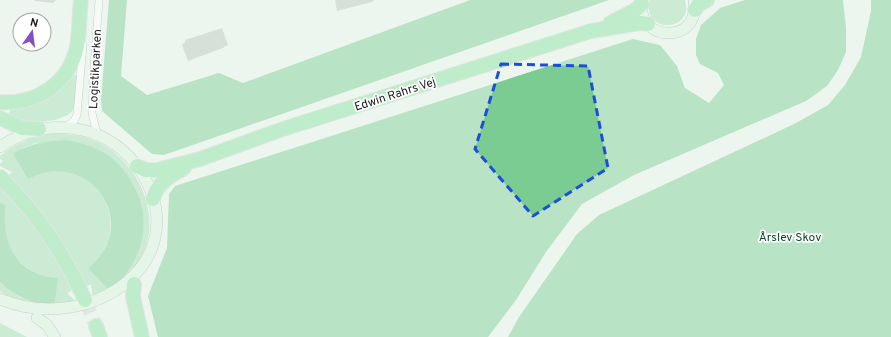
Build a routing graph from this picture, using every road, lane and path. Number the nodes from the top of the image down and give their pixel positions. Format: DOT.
graph roads {
  1 [pos="81,0"];
  2 [pos="86,0"];
  3 [pos="99,0"];
  4 [pos="707,0"];
  5 [pos="642,2"];
  6 [pos="694,5"];
  7 [pos="648,24"];
  8 [pos="591,31"];
  9 [pos="0,102"];
  10 [pos="0,118"];
  11 [pos="65,127"];
  12 [pos="38,129"];
  13 [pos="100,136"];
  14 [pos="0,147"];
  15 [pos="200,159"];
  16 [pos="137,166"];
  17 [pos="0,177"];
  18 [pos="153,199"];
  19 [pos="134,284"];
  20 [pos="0,299"];
  21 [pos="85,300"];
  22 [pos="112,304"];
  23 [pos="35,316"];
  24 [pos="55,320"];
  25 [pos="55,337"];
  26 [pos="142,337"];
  1 -- 9 [label="highway"];
  2 -- 11 [label="street, Logistikparken"];
  3 -- 13 [label="street, Logistikparken"];
  4 -- 6 [label="highway"];
  5 -- 7 [label="street"];
  5 -- 8 [label="highway"];
  6 -- 7 [label="street"];
  7 -- 8 [label="highway"];
  8 -- 15 [label="highway, Edwin Rahrs Vej"];
  10 -- 12 [label="highway"];
  11 -- 12 [label="street"];
  11 -- 13 [label="street"];
  12 -- 14 [label="street"];
  13 -- 16 [label="street"];
  15 -- 16 [label="highway"];
  15 -- 18 [label="highway"];
  16 -- 18 [label="street"];
  17 -- 21 [label="highway"];
  18 -- 19 [label="street"];
  19 -- 22 [label="street"];
  19 -- 26 [label="highway"];
  20 -- 23 [label="street"];
  23 -- 24 [label="street"];
  23 -- 25 [label="street"];
}
